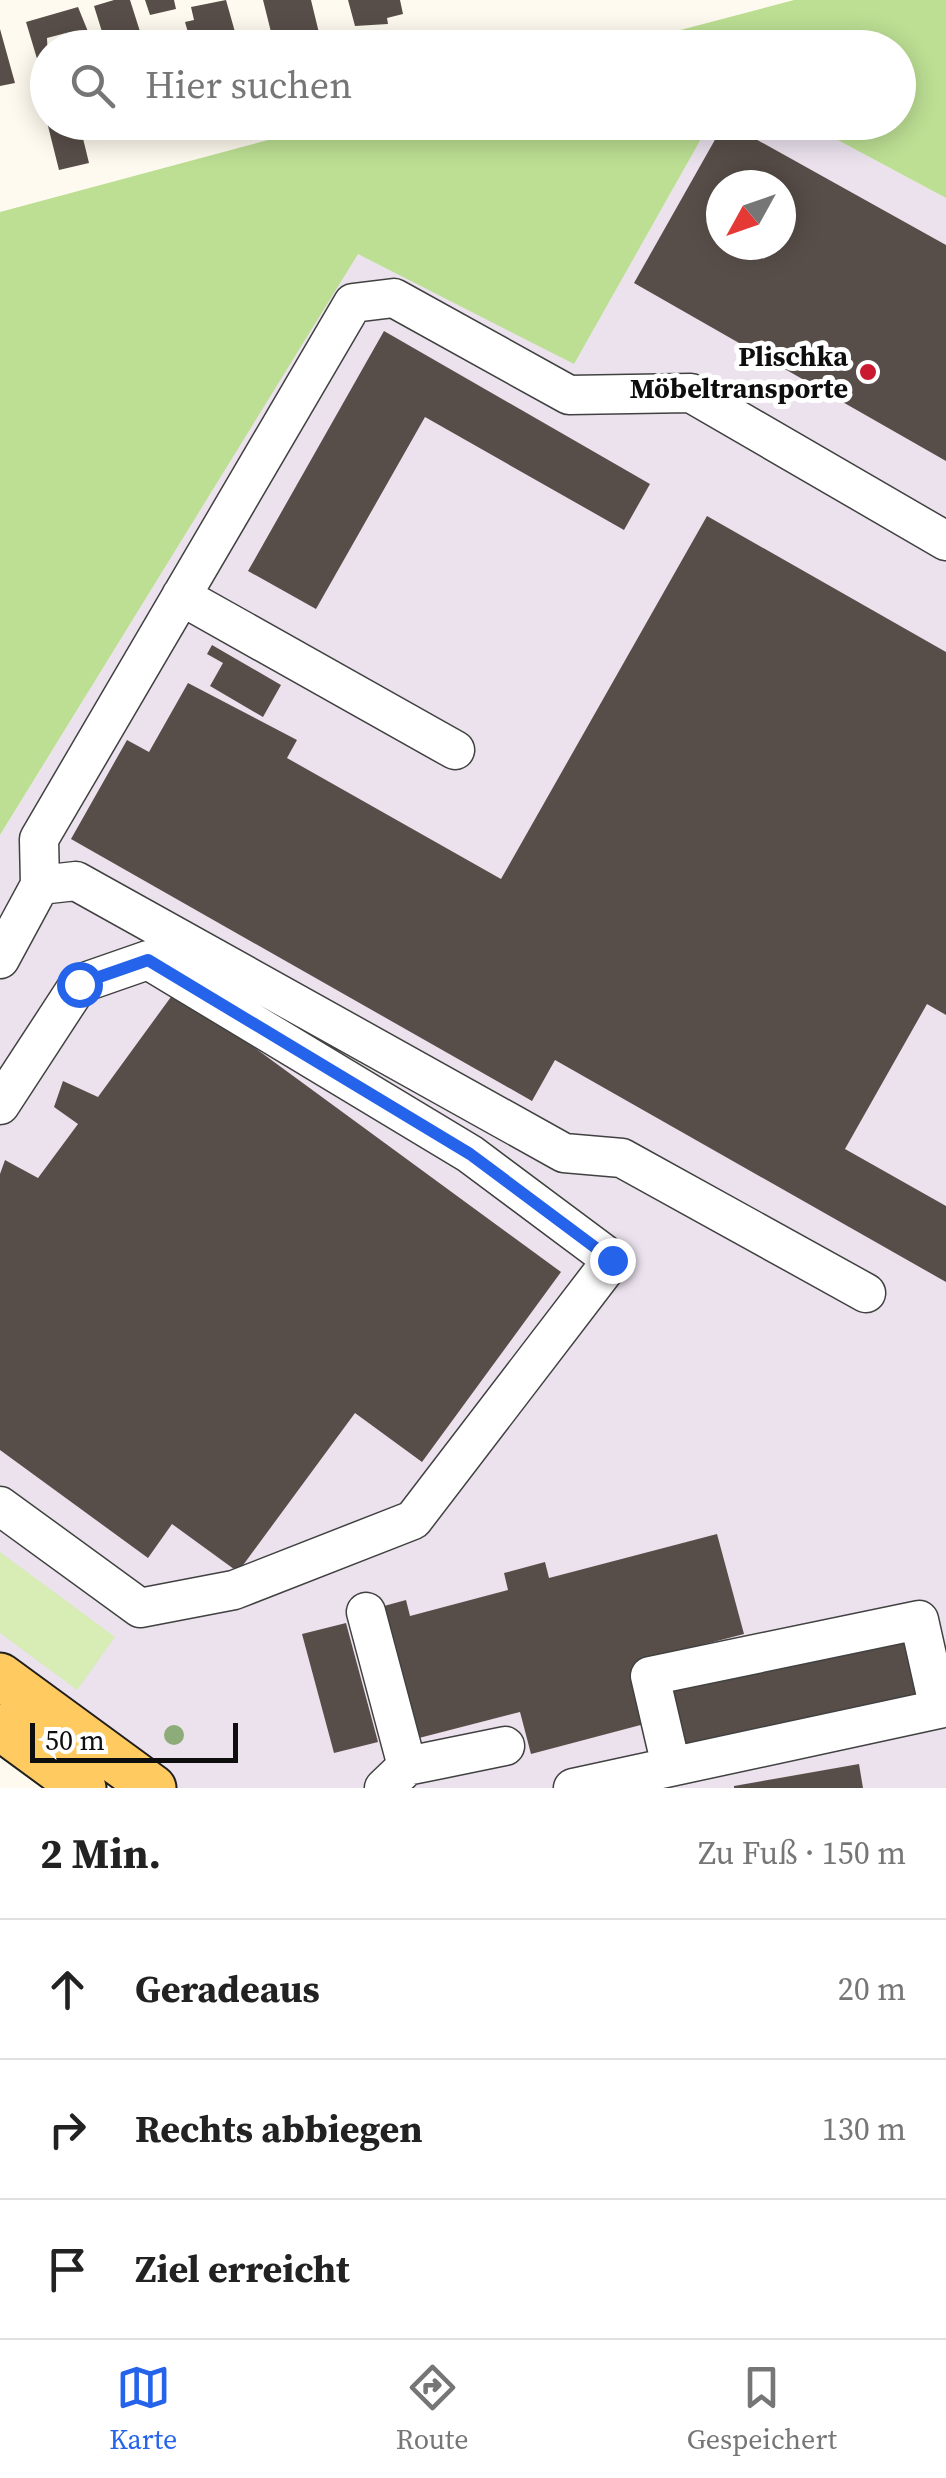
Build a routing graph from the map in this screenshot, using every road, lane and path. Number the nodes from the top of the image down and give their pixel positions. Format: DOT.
graph roads {
  1 [pos="946,540"];
  2 [pos="181,596"];
  3 [pos="455,750"];
  4 [pos="40,884"];
  5 [pos="0,959"];
  6 [pos="0,1105"];
  7 [pos="866,1293"];
  8 [pos="0,1506"];
  9 [pos="366,1612"];
  10 [pos="0,1676"];
  11 [pos="0,1728"];
  12 [pos="505,1746"];
  13 [pos="671,1766"];
  14 [pos="395,1777"];
  15 [pos="84,1788"];
  16 [pos="153,1788"];
  17 [pos="572,1788"];
  1 -- 2 [label="lane"];
  2 -- 3 [label="lane"];
  2 -- 4 [label="lane"];
  4 -- 5 [label="lane"];
  4 -- 7 [label="lane"];
  6 -- 8 [label="lane"];
  9 -- 14 [label="lane"];
  10 -- 16 [label="main road"];
  11 -- 15 [label="main road"];
  12 -- 14 [label="lane"];
  13 -- 13 [label="lane"];
  13 -- 17 [label="lane"];
}
